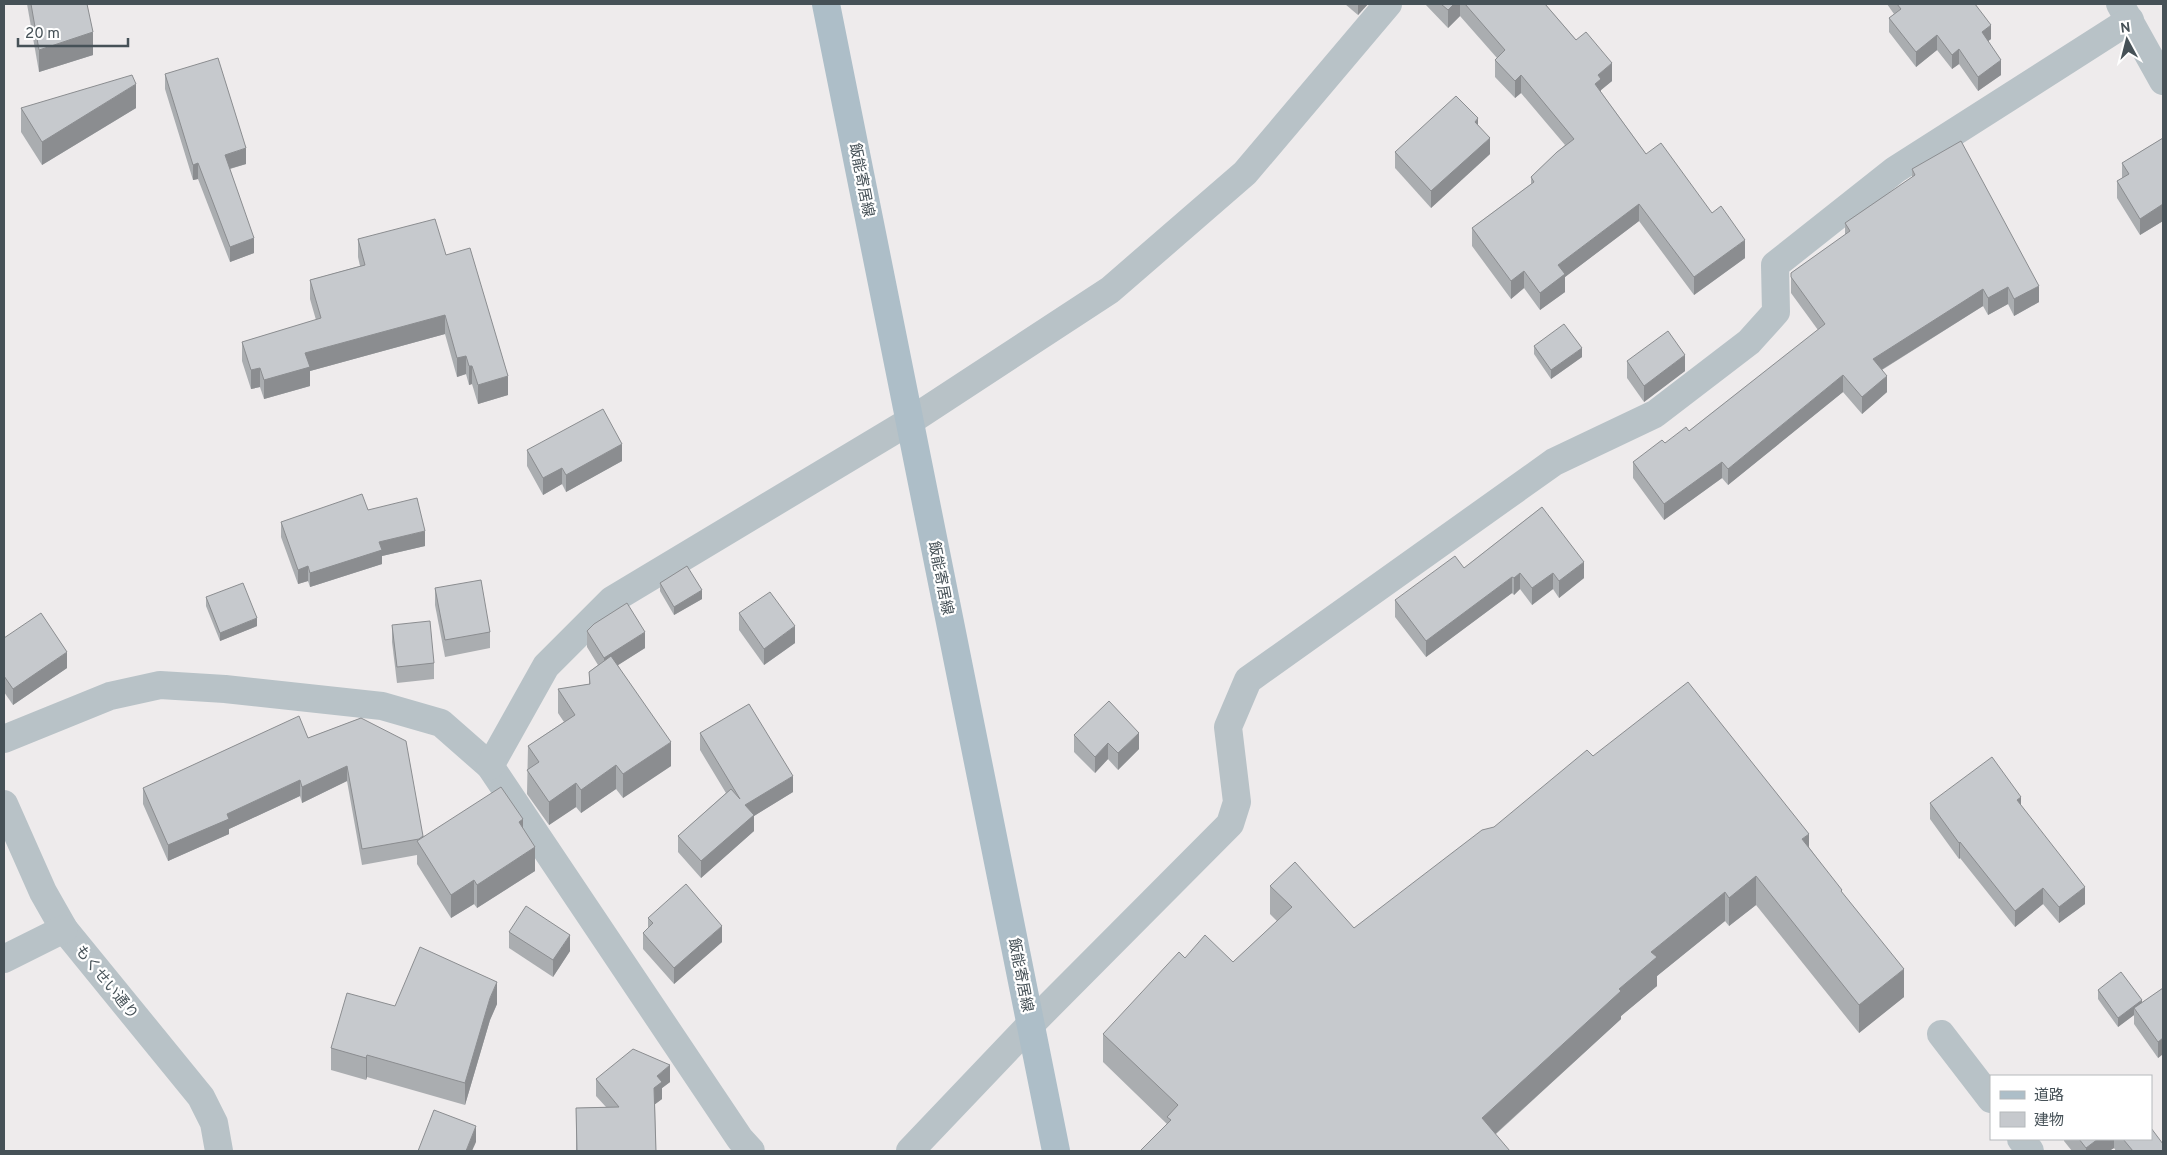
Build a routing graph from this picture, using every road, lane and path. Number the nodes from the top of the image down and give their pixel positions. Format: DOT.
graph roads {
  1 [pos="826,4"];
  2 [pos="1388,4"];
  3 [pos="2125,12"];
  4 [pos="2163,81"];
  5 [pos="910,421"];
  6 [pos="4,739"];
  7 [pos="490,766"];
  8 [pos="4,804"];
  9 [pos="64,929"];
  10 [pos="4,959"];
  11 [pos="1031,1024"];
  12 [pos="1941,1034"];
  13 [pos="1990,1098"];
  14 [pos="2022,1140"];
  15 [pos="219,1151"];
  16 [pos="751,1151"];
  17 [pos="910,1151"];
  18 [pos="1056,1151"];
  19 [pos="2030,1151"];
  1 -- 5 [label="main road, 飯能寄居線"];
  2 -- 5 [label="street"];
  3 -- 4 [label="street"];
  3 -- 11 [label="street"];
  5 -- 7 [label="street"];
  5 -- 11 [label="main road, 飯能寄居線"];
  6 -- 7 [label="street"];
  7 -- 16 [label="street"];
  8 -- 9 [label="street, もくせい通り"];
  9 -- 10 [label="street"];
  9 -- 15 [label="street, もくせい通り"];
  11 -- 17 [label="street"];
  11 -- 18 [label="main road, 飯能寄居線"];
  12 -- 13 [label="street"];
  14 -- 19 [label="street"];
}
